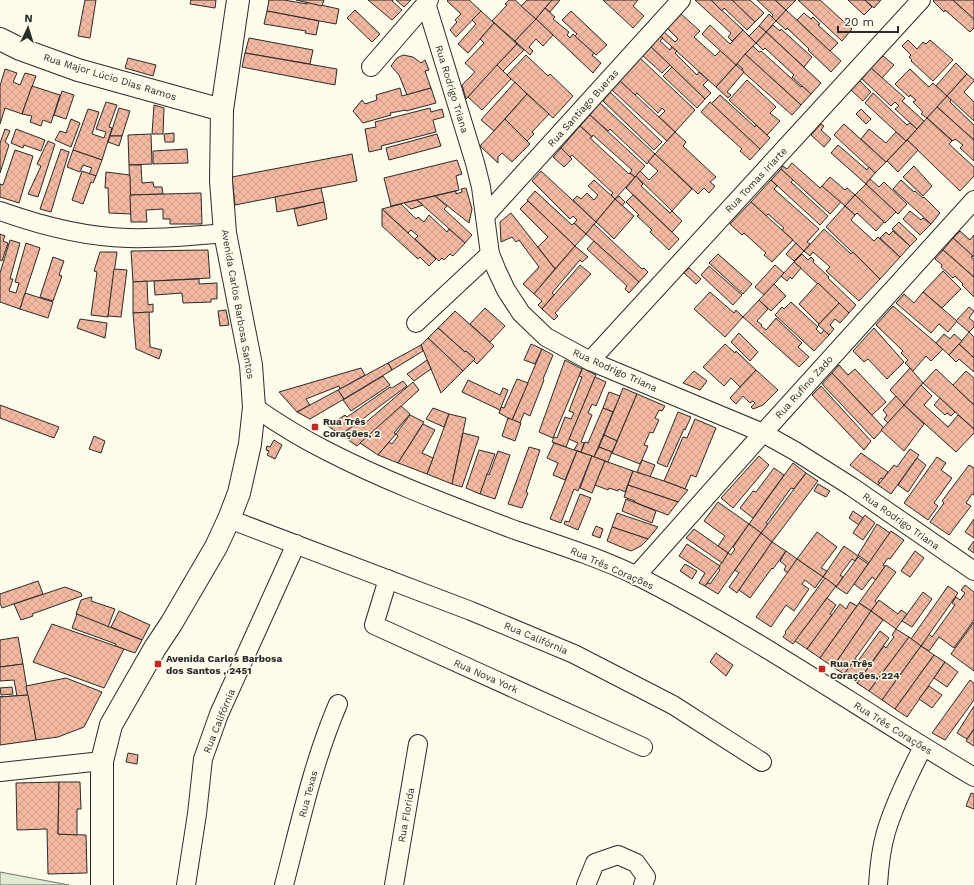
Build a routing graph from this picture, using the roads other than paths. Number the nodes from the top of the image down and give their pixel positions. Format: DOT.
graph roads {
  1 [pos="238,0"];
  2 [pos="681,0"];
  3 [pos="921,0"];
  4 [pos="428,2"];
  5 [pos="0,39"];
  6 [pos="371,67"];
  7 [pos="222,110"];
  8 [pos="974,200"];
  9 [pos="0,211"];
  10 [pos="485,216"];
  11 [pos="225,233"];
  12 [pos="490,254"];
  13 [pos="416,323"];
  14 [pos="590,361"];
  15 [pos="254,407"];
  16 [pos="763,433"];
  17 [pos="229,519"];
  18 [pos="296,544"];
  19 [pos="974,572"];
  20 [pos="636,576"];
  21 [pos="388,579"];
  22 [pos="338,704"];
  23 [pos="418,744"];
  24 [pos="643,747"];
  25 [pos="923,747"];
  26 [pos="102,761"];
  27 [pos="762,762"];
  28 [pos="0,772"];
  29 [pos="974,777"];
  30 [pos="102,885"];
  31 [pos="186,885"];
  32 [pos="284,885"];
  33 [pos="394,885"];
  34 [pos="586,885"];
  35 [pos="643,885"];
  36 [pos="878,885"];
  1 -- 7 [label="main road, Avenida Carlos Barbosa Santos"];
  2 -- 10 [label="street, Rua Santiago Bueras"];
  3 -- 14 [label="street, Rua Tomas Iriarte"];
  4 -- 6 [label="street"];
  4 -- 10 [label="street, Rua Rodrigo Triana"];
  5 -- 7 [label="main road, Rua Major Lúcio Dias Ramos"];
  7 -- 11 [label="main road, Avenida Carlos Barbosa Santos"];
  8 -- 16 [label="street, Rua Rufino Zado"];
  9 -- 11 [label="street"];
  10 -- 12 [label="street, Rua Rodrigo Triana"];
  11 -- 15 [label="main road, Avenida Carlos Barbosa Santos"];
  12 -- 13 [label="street"];
  12 -- 14 [label="street, Rua Rodrigo Triana"];
  14 -- 16 [label="street, Rua Rodrigo Triana"];
  15 -- 17 [label="main road, Avenida Carlos Barbosa Santos"];
  15 -- 20 [label="street, Rua Três Corações"];
  16 -- 19 [label="street, Rua Rodrigo Triana"];
  16 -- 20 [label="street, Rua Rufino Zado"];
  17 -- 18 [label="street, Rua Califórnia"];
  17 -- 26 [label="main road, Avenida Carlos Barbosa Santos"];
  18 -- 21 [label="street, Rua Califórnia"];
  18 -- 31 [label="street, Rua Califórnia"];
  20 -- 25 [label="street, Rua Três Corações"];
  21 -- 24 [label="street, Rua Nova York"];
  21 -- 27 [label="street, Rua Califórnia"];
  22 -- 32 [label="street, Rua Texas"];
  23 -- 33 [label="street, Rua Florida"];
  25 -- 29 [label="street, Rua Três Corações"];
  25 -- 36 [label="street"];
  26 -- 28 [label="street"];
  26 -- 30 [label="main road, Avenida Carlos Barbosa Santos"];
  34 -- 35 [label="street"];
}
